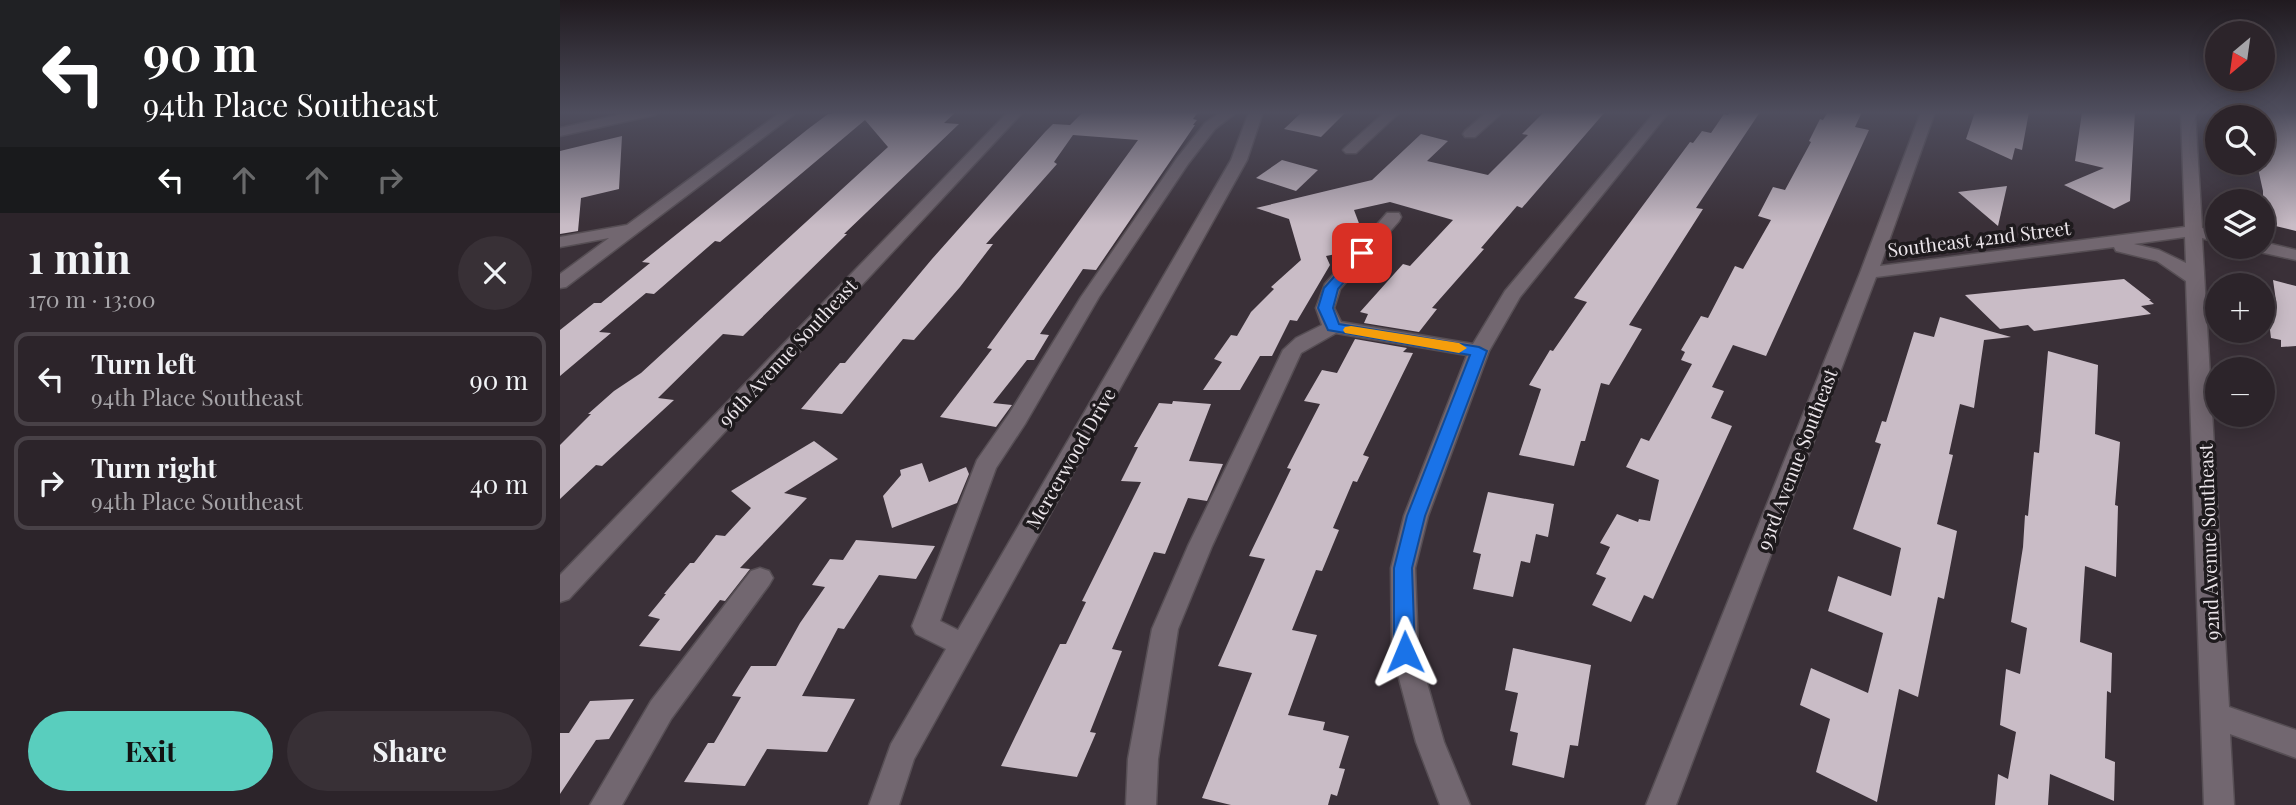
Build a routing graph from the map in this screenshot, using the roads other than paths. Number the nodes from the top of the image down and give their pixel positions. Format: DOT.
graph roads {
  1 [pos="739,150"];
  2 [pos="980,150"];
  3 [pos="1192,150"];
  4 [pos="1243,150"];
  5 [pos="1631,150"];
  6 [pos="1914,150"];
  7 [pos="2190,150"];
  8 [pos="1393,217"];
  9 [pos="631,229"];
  10 [pos="2194,232"];
  11 [pos="2205,234"];
  12 [pos="560,242"];
  13 [pos="2096,244"];
  14 [pos="2275,250"];
  15 [pos="2296,255"];
  16 [pos="1868,274"];
  17 [pos="2197,281"];
  18 [pos="560,283"];
  19 [pos="1333,327"];
  20 [pos="1479,351"];
  21 [pos="761,578"];
  22 [pos="560,592"];
  23 [pos="964,645"];
  24 [pos="2215,715"];
  25 [pos="2296,744"];
  26 [pos="605,805"];
  27 [pos="884,805"];
  28 [pos="1142,805"];
  29 [pos="1454,805"];
  30 [pos="1661,805"];
  31 [pos="2219,805"];
  1 -- 9 [label="street"];
  2 -- 22 [label="street, 96th Avenue Southeast"];
  3 -- 23 [label="street"];
  4 -- 23 [label="street, Mercerwood Drive"];
  5 -- 20 [label="street"];
  6 -- 16 [label="street, 93rd Avenue Southeast"];
  7 -- 10 [label="street, 92nd Avenue Southeast"];
  8 -- 19 [label="street"];
  9 -- 12 [label="street"];
  9 -- 18 [label="street"];
  10 -- 11 [label="street, Southeast 42nd Street"];
  10 -- 13 [label="street, Southeast 42nd Street"];
  10 -- 17 [label="street, 92nd Avenue Southeast"];
  13 -- 16 [label="street, Southeast 42nd Street"];
  13 -- 17 [label="street, Southeast 42nd Street"];
  14 -- 15 [label="street"];
  16 -- 30 [label="street, 93rd Avenue Southeast"];
  17 -- 24 [label="street, 92nd Avenue Southeast"];
  19 -- 20 [label="street"];
  19 -- 28 [label="street"];
  20 -- 29 [label="street"];
  21 -- 26 [label="street"];
  23 -- 27 [label="street, Mercerwood Drive"];
  24 -- 25 [label="street"];
  24 -- 31 [label="street, 92nd Avenue Southeast"];
}
